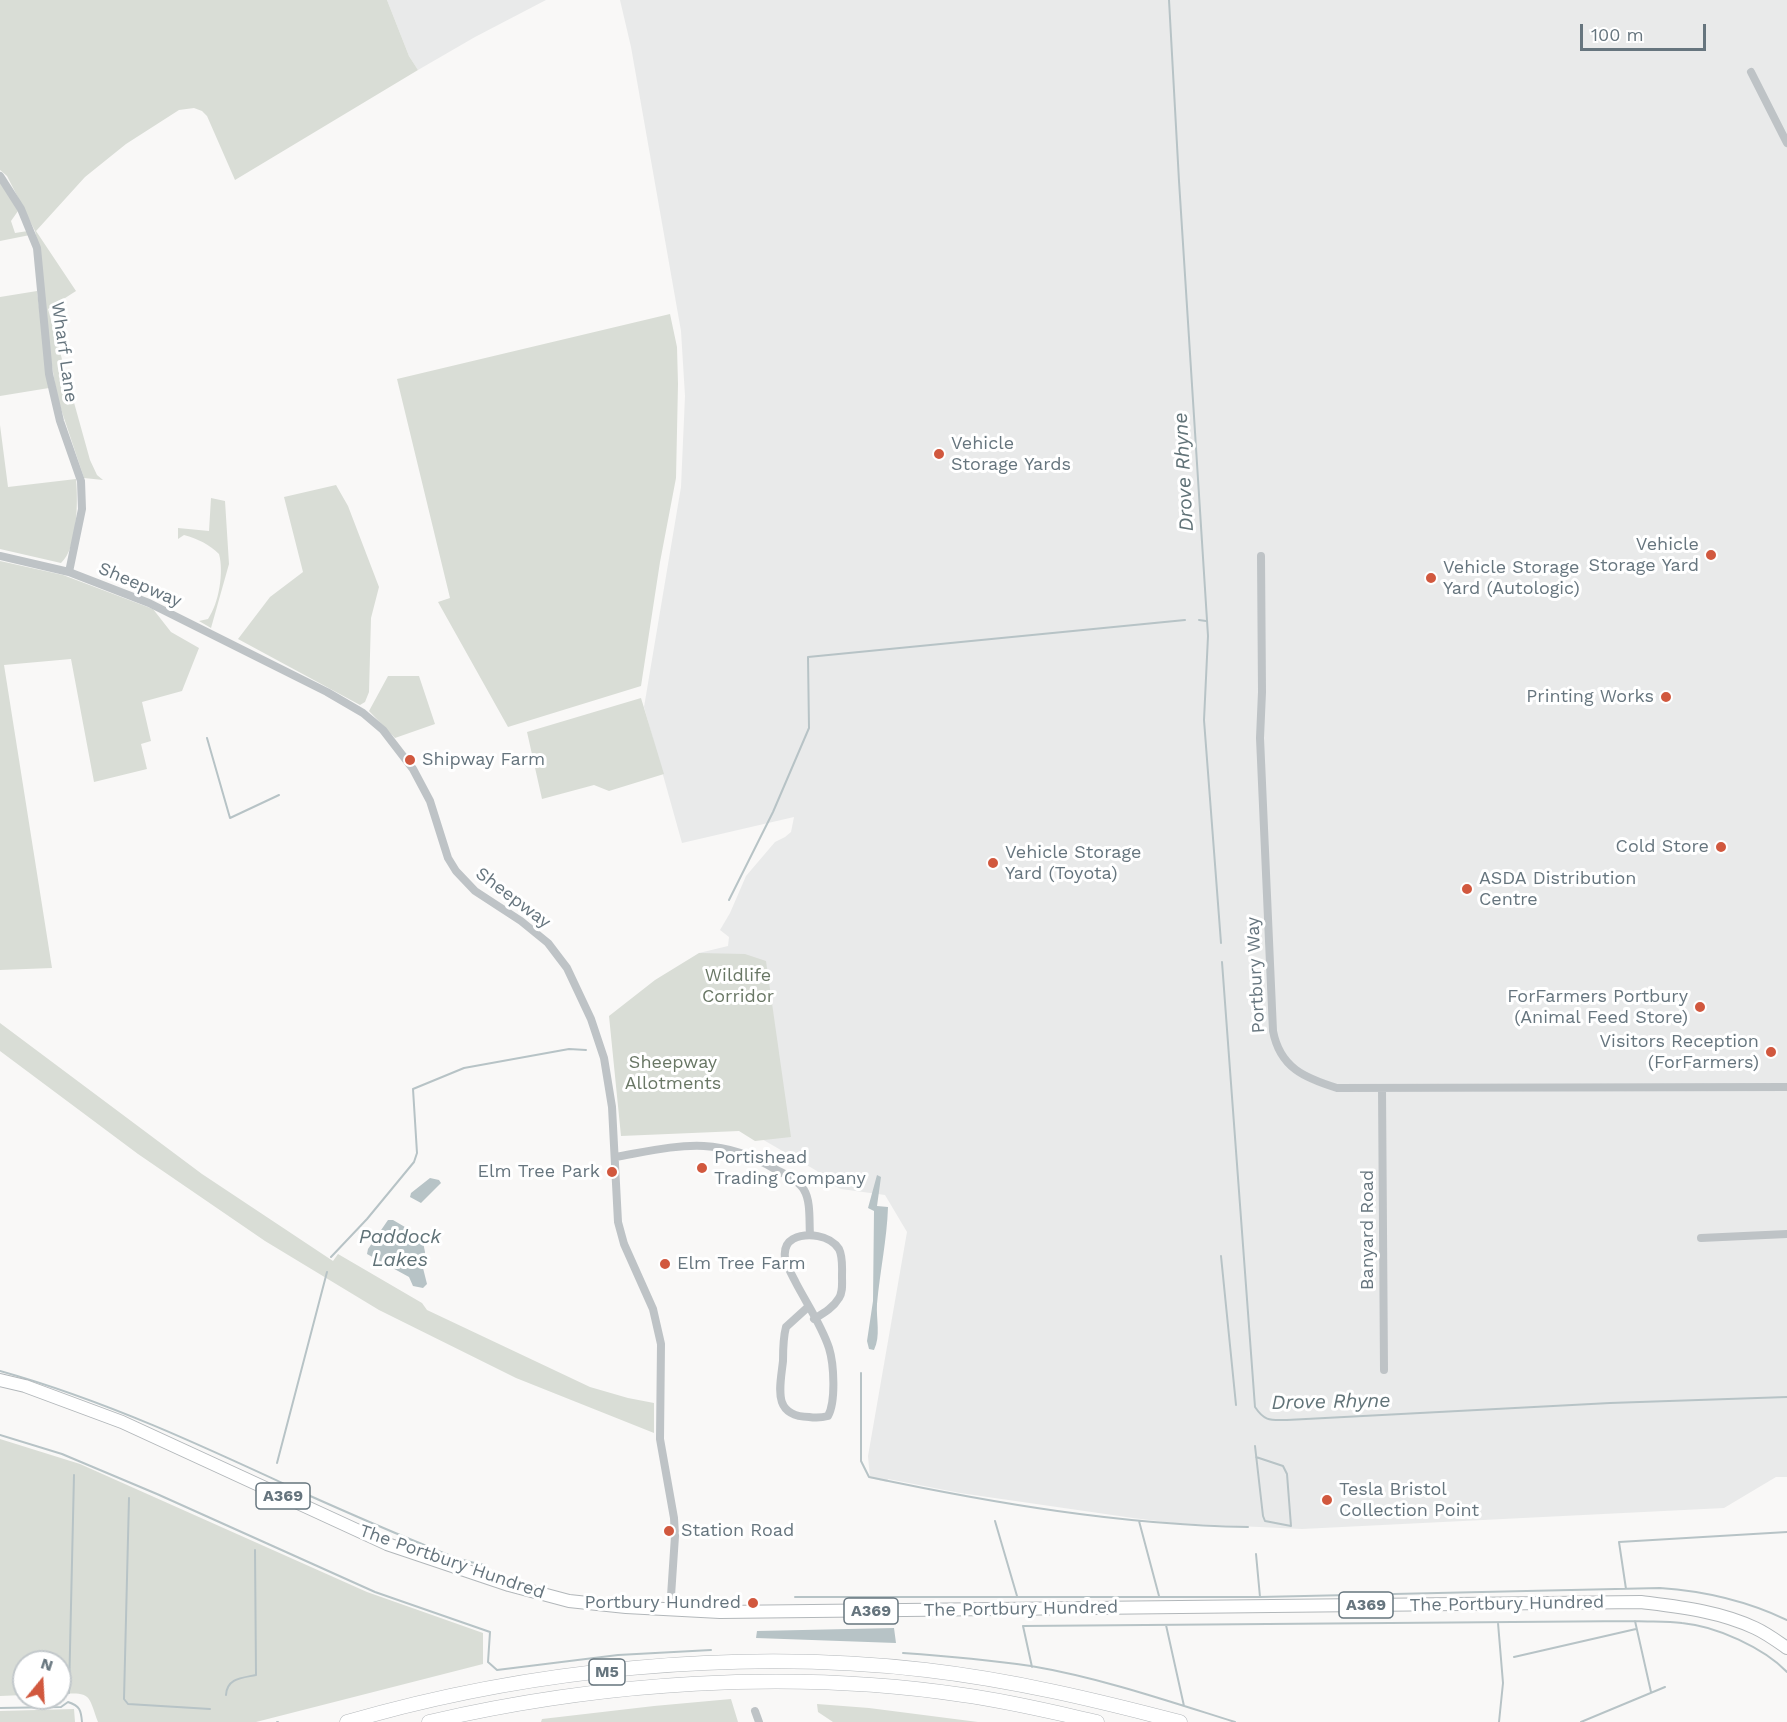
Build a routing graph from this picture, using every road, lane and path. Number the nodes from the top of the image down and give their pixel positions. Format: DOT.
graph roads {
  1 [pos="1751,72"];
  2 [pos="1787,143"];
  3 [pos="0,176"];
  4 [pos="0,556"];
  5 [pos="1261,556"];
  6 [pos="69,573"];
  7 [pos="1787,1087"];
  8 [pos="1382,1089"];
  9 [pos="615,1157"];
  10 [pos="1787,1234"];
  11 [pos="810,1235"];
  12 [pos="1701,1238"];
  13 [pos="808,1307"];
  14 [pos="814,1319"];
  15 [pos="1384,1370"];
  16 [pos="0,1380"];
  17 [pos="670,1611"];
  18 [pos="1787,1648"];
  19 [pos="755,1711"];
  20 [pos="347,1722"];
  21 [pos="429,1722"];
  22 [pos="759,1722"];
  23 [pos="1097,1722"];
  24 [pos="1180,1722"];
  1 -- 2 [label="street"];
  3 -- 6 [label="street, Wharf Lane"];
  4 -- 6 [label="street, Sheepway"];
  5 -- 8 [label="street, Portbury Way"];
  6 -- 9 [label="street, Sheepway"];
  7 -- 8 [label="street, Portbury Way"];
  8 -- 15 [label="street, Banyard Road"];
  9 -- 11 [label="street"];
  9 -- 17 [label="street, Sheepway"];
  10 -- 12 [label="street"];
  11 -- 13 [label="street"];
  11 -- 14 [label="street"];
  13 -- 14 [label="street"];
  13 -- 14 [label="street"];
  16 -- 17 [label="main road, The Portbury Hundred / A369"];
  17 -- 18 [label="main road, The Portbury Hundred / A369"];
  19 -- 22 [label="street"];
  20 -- 24 [label="highway, M5"];
  21 -- 23 [label="highway, M5"];
}
